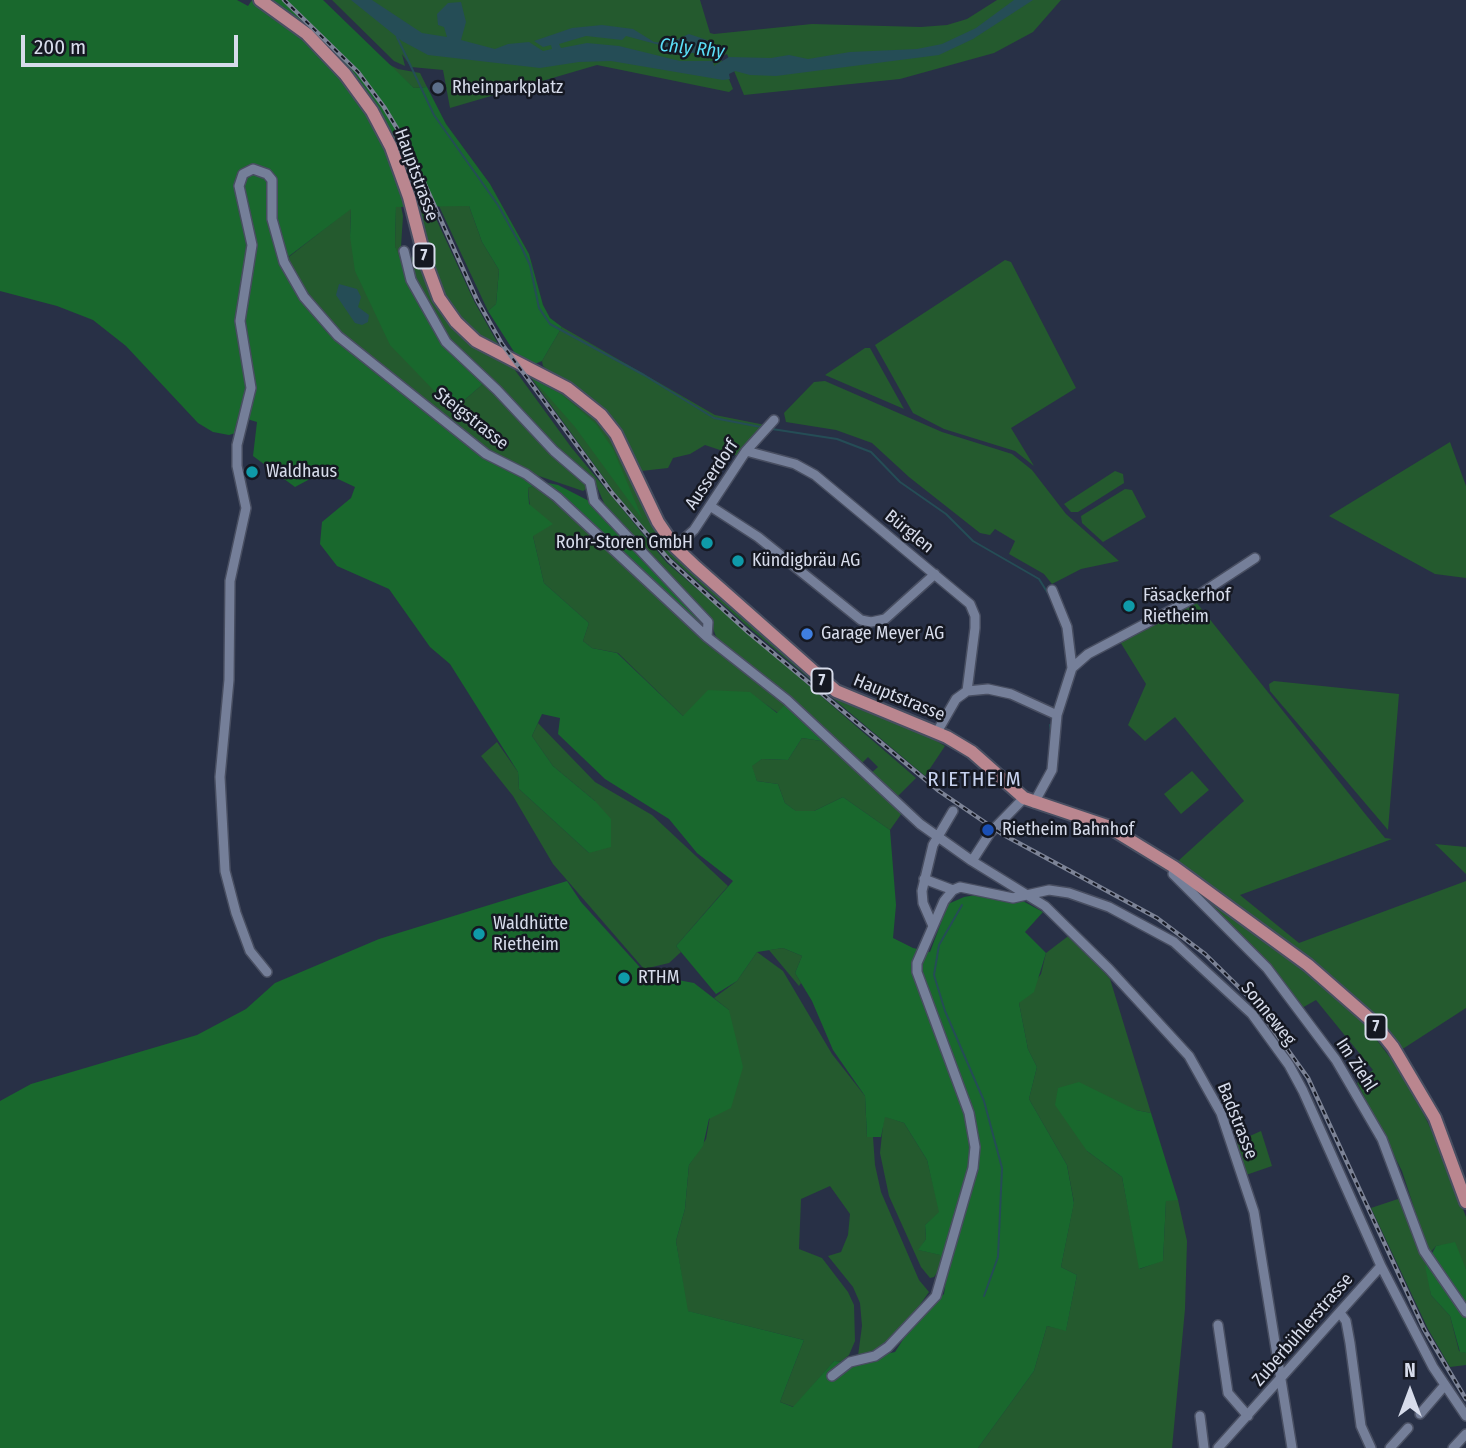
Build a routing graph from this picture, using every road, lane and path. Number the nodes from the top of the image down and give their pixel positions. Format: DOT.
graph roads {
  1 [pos="260,0"];
  2 [pos="422,248"];
  3 [pos="774,420"];
  4 [pos="746,451"];
  5 [pos="710,506"];
  6 [pos="675,547"];
  7 [pos="1255,558"];
  8 [pos="935,574"];
  9 [pos="1052,590"];
  10 [pos="707,638"];
  11 [pos="1072,668"];
  12 [pos="967,691"];
  13 [pos="1057,715"];
  14 [pos="937,732"];
  15 [pos="1029,800"];
  16 [pos="953,811"];
  17 [pos="937,836"];
  18 [pos="972,861"];
  19 [pos="1174,867"];
  20 [pos="924,879"];
  21 [pos="953,890"];
  22 [pos="1030,894"];
  23 [pos="933,926"];
  24 [pos="267,972"];
  25 [pos="1466,1202"];
  26 [pos="1381,1266"];
  27 [pos="1466,1312"];
  28 [pos="1340,1314"];
  29 [pos="1218,1325"];
  30 [pos="832,1377"];
  31 [pos="1281,1380"];
  32 [pos="1445,1385"];
  33 [pos="1420,1415"];
  34 [pos="1200,1416"];
  35 [pos="1248,1416"];
  36 [pos="1466,1416"];
  37 [pos="1408,1428"];
  38 [pos="1466,1434"];
  39 [pos="1204,1448"];
  40 [pos="1218,1448"];
  41 [pos="1292,1448"];
  42 [pos="1371,1448"];
  43 [pos="1390,1448"];
  44 [pos="1453,1448"];
  1 -- 2 [label="main road, Hauptstrasse / 7"];
  2 -- 6 [label="main road, Hauptstrasse / 7"];
  2 -- 10 [label="street"];
  3 -- 4 [label="street, Ausserdorf"];
  4 -- 5 [label="street, Ausserdorf"];
  4 -- 8 [label="street, Bürglen"];
  5 -- 6 [label="street, Ausserdorf"];
  5 -- 8 [label="street"];
  6 -- 14 [label="main road, Hauptstrasse / 7"];
  7 -- 11 [label="street"];
  8 -- 12 [label="street, Bürglen"];
  9 -- 11 [label="street"];
  10 -- 17 [label="street, Steigstrasse"];
  10 -- 24 [label="street, Steigstrasse"];
  11 -- 13 [label="street"];
  12 -- 13 [label="street"];
  12 -- 14 [label="street"];
  13 -- 15 [label="street"];
  14 -- 15 [label="main road, Hauptstrasse / 7"];
  15 -- 18 [label="street"];
  15 -- 19 [label="main road, Hauptstrasse / 7"];
  16 -- 17 [label="street"];
  17 -- 18 [label="street, Steigstrasse"];
  17 -- 20 [label="street"];
  18 -- 22 [label="street, Badstrasse"];
  19 -- 25 [label="main road, Hauptstrasse / 7"];
  19 -- 27 [label="street, Im Ziehl"];
  20 -- 21 [label="street, Sonneweg"];
  20 -- 23 [label="street"];
  21 -- 22 [label="street, Sonneweg"];
  21 -- 23 [label="street"];
  22 -- 26 [label="street, Sonneweg"];
  22 -- 31 [label="street, Badstrasse"];
  23 -- 30 [label="street"];
  26 -- 28 [label="street, Zuberbühlerstrasse"];
  26 -- 32 [label="street, Sonneweg"];
  28 -- 31 [label="street, Zuberbühlerstrasse"];
  28 -- 42 [label="street"];
  29 -- 35 [label="street, Zuberbühlerstrasse"];
  31 -- 35 [label="street, Zuberbühlerstrasse"];
  31 -- 41 [label="street, Badstrasse"];
  32 -- 33 [label="street"];
  32 -- 36 [label="street, Sonneweg"];
  34 -- 39 [label="street"];
  35 -- 40 [label="street, Zuberbühlerstrasse"];
  37 -- 43 [label="street"];
  38 -- 44 [label="street"];
}
